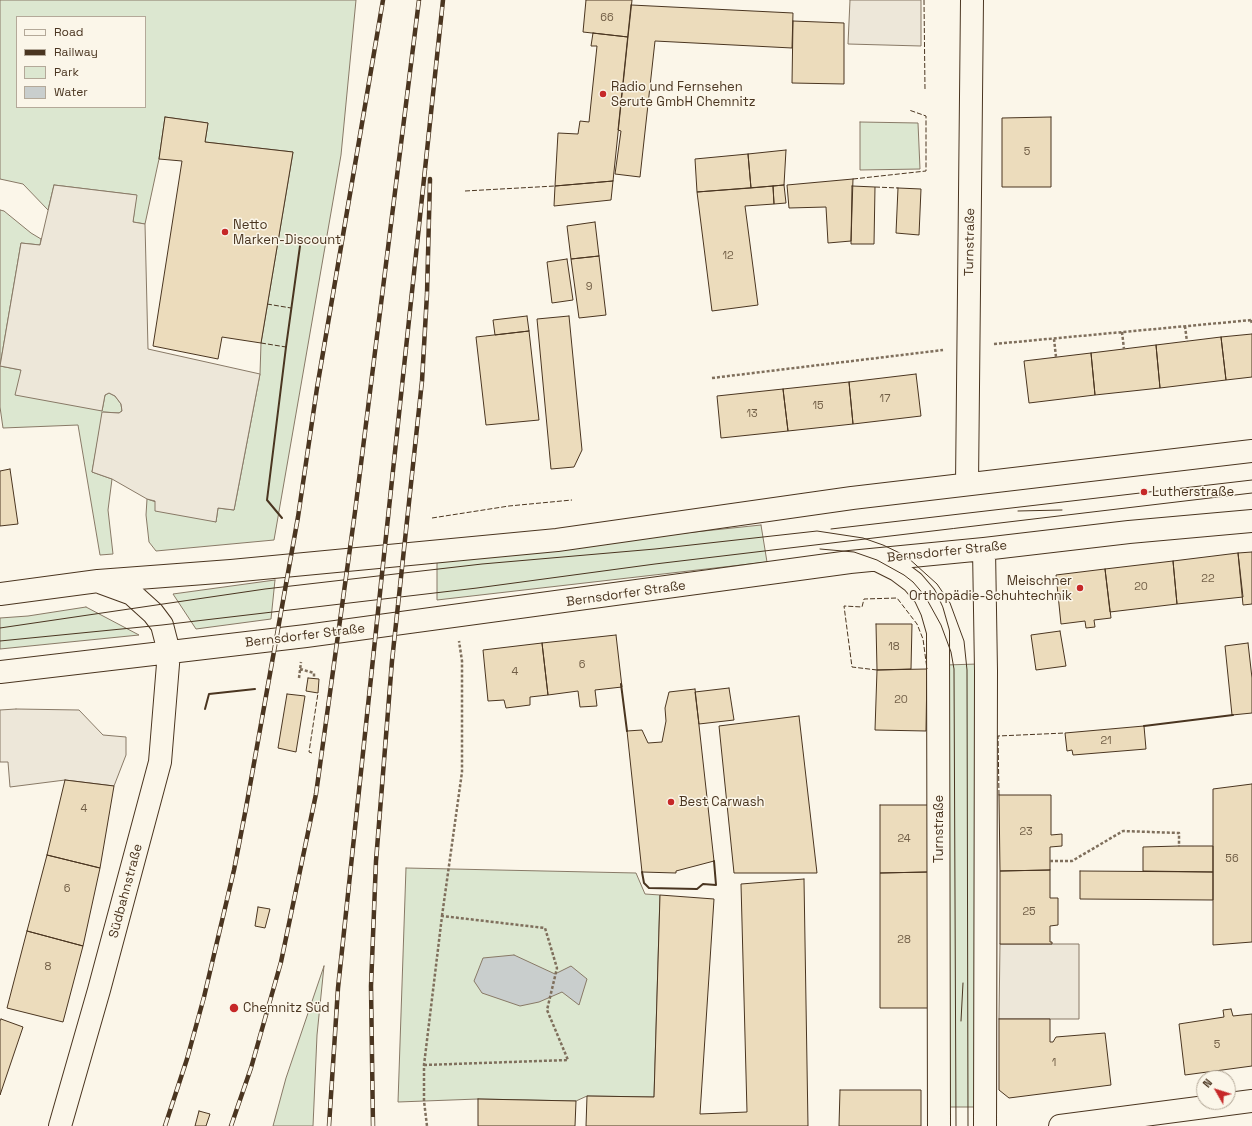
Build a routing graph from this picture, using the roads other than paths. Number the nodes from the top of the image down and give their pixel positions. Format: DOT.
graph roads {
  1 [pos="972,0"];
  2 [pos="1252,451"];
  3 [pos="967,484"];
  4 [pos="1252,521"];
  5 [pos="984,549"];
  6 [pos="877,560"];
  7 [pos="98,581"];
  8 [pos="0,594"];
  9 [pos="169,652"];
  10 [pos="0,672"];
  11 [pos="1252,1101"];
  12 [pos="60,1126"];
  13 [pos="939,1126"];
  14 [pos="985,1126"];
  15 [pos="1060,1126"];
  1 -- 3 [label="street, Turnstraße"];
  2 -- 3 [label="street"];
  3 -- 7 [label="street"];
  4 -- 5 [label="street, Bernsdorfer Straße"];
  5 -- 6 [label="street, Bernsdorfer Straße"];
  5 -- 14 [label="street"];
  6 -- 9 [label="street, Bernsdorfer Straße"];
  6 -- 13 [label="street, Turnstraße"];
  7 -- 8 [label="street"];
  7 -- 9 [label="street, Südbahnstraße"];
  9 -- 10 [label="street, Bernsdorfer Straße"];
  9 -- 12 [label="street, Südbahnstraße"];
  11 -- 15 [label="street"];
}
